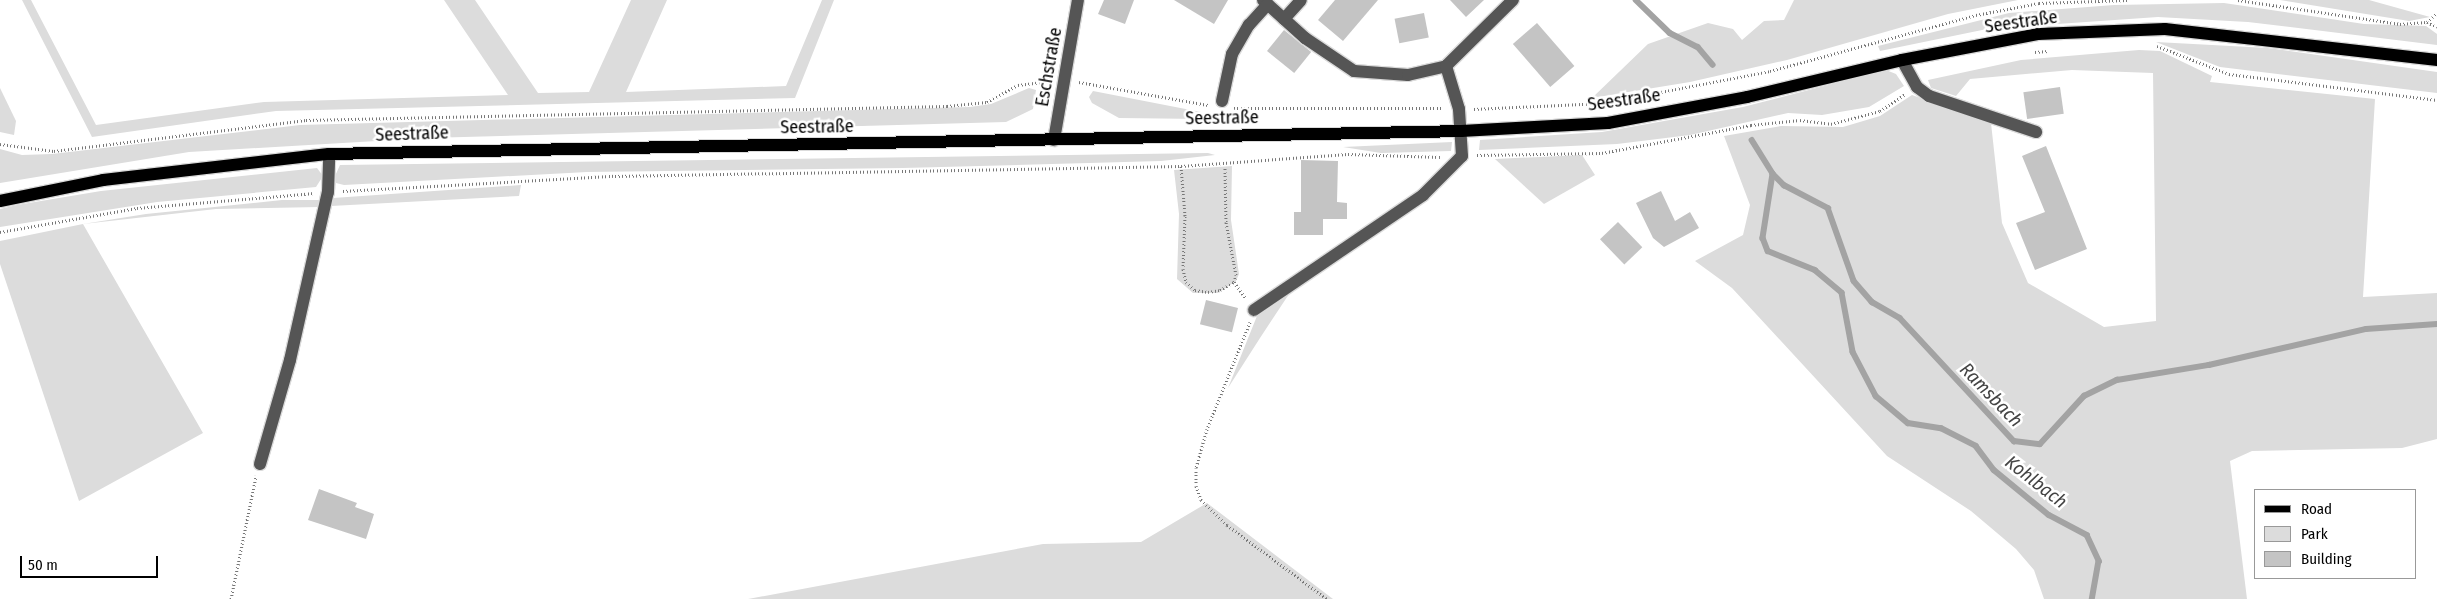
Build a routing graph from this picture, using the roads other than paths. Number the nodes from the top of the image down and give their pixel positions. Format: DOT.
graph roads {
  1 [pos="1078,0"];
  2 [pos="1301,0"];
  3 [pos="1513,0"];
  4 [pos="1266,2"];
  5 [pos="1284,19"];
  6 [pos="1902,60"];
  7 [pos="2437,60"];
  8 [pos="1446,66"];
  9 [pos="1220,105"];
  10 [pos="1461,131"];
  11 [pos="2036,132"];
  12 [pos="1054,140"];
  13 [pos="329,154"];
  14 [pos="0,201"];
  15 [pos="1254,310"];
  16 [pos="260,464"];
  1 -- 12 [label="street, Eschstraße"];
  2 -- 5 [label="street"];
  3 -- 8 [label="street"];
  4 -- 5 [label="street"];
  4 -- 9 [label="street"];
  5 -- 8 [label="street"];
  6 -- 7 [label="main road, Seestraße"];
  6 -- 10 [label="main road, Seestraße"];
  6 -- 11 [label="street"];
  8 -- 10 [label="street"];
  10 -- 12 [label="main road, Seestraße"];
  10 -- 15 [label="street"];
  12 -- 13 [label="main road, Seestraße"];
  13 -- 14 [label="main road, Seestraße"];
  13 -- 16 [label="street"];
}
